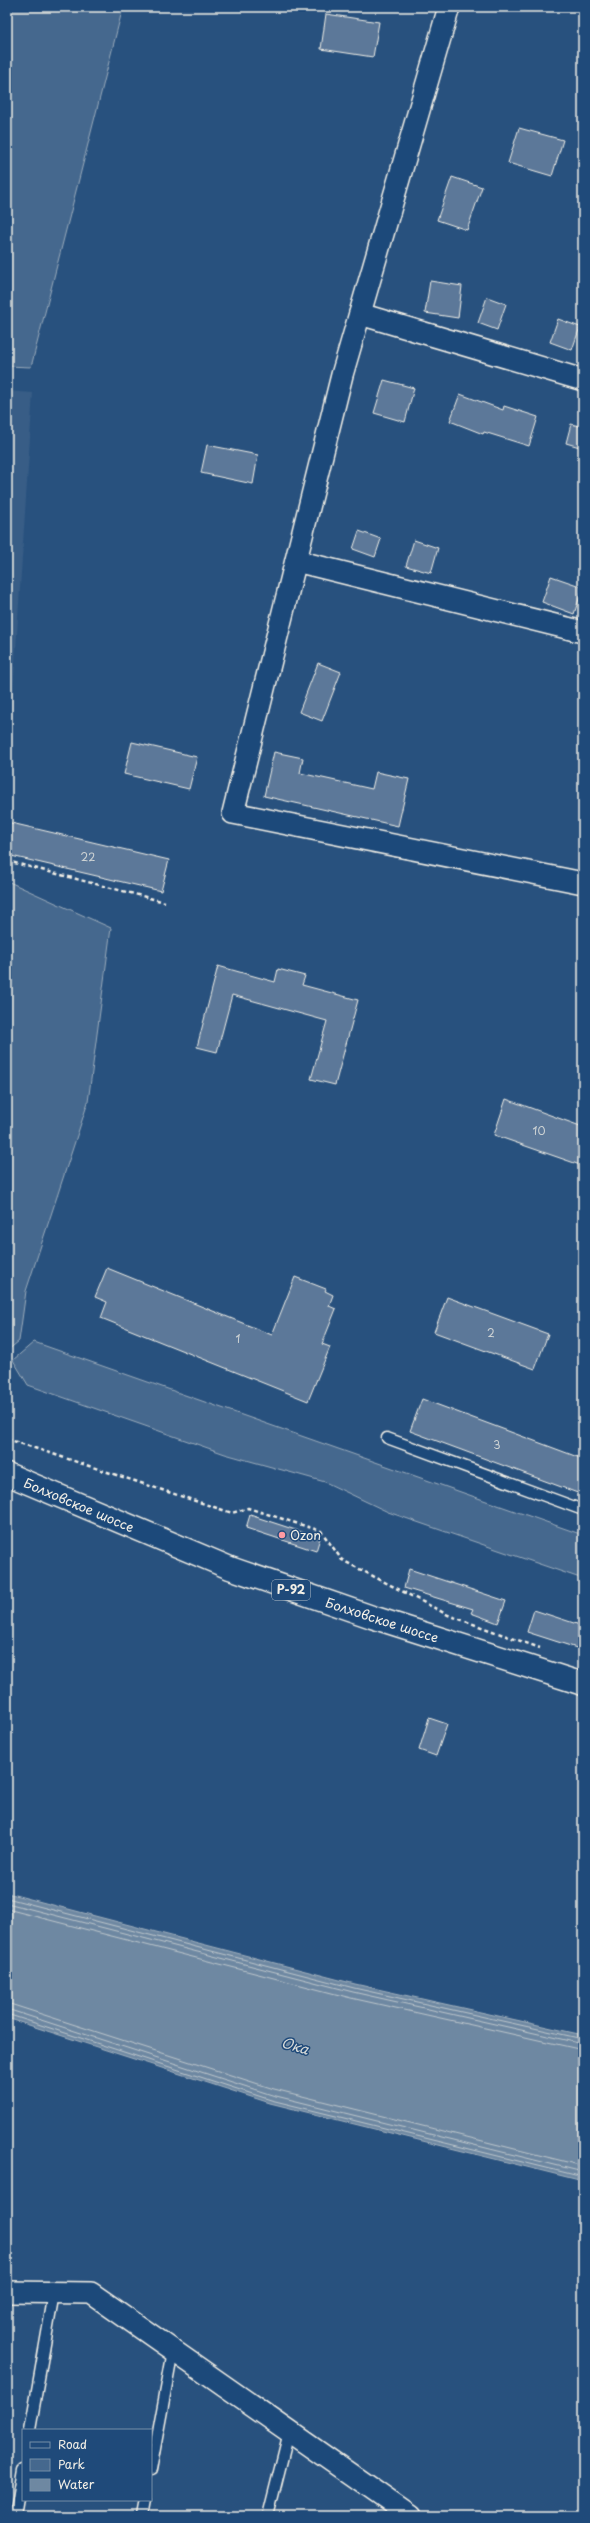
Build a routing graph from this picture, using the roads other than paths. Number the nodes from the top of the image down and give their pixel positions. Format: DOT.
graph roads {
  1 [pos="449,7"];
  2 [pos="360,314"];
  3 [pos="583,380"];
  4 [pos="296,561"];
  5 [pos="583,632"];
  6 [pos="583,883"];
  7 [pos="387,1438"];
  8 [pos="7,1474"];
  9 [pos="583,1510"];
  10 [pos="583,1684"];
  11 [pos="7,2292"];
  12 [pos="54,2293"];
  13 [pos="174,2351"];
  14 [pos="30,2429"];
  15 [pos="290,2432"];
  16 [pos="152,2465"];
  17 [pos="22,2474"];
  18 [pos="145,2501"];
  19 [pos="400,2513"];
  20 [pos="14,2516"];
  21 [pos="142,2516"];
  22 [pos="268,2516"];
  1 -- 2 [label="street"];
  2 -- 3 [label="street"];
  2 -- 4 [label="street"];
  4 -- 5 [label="street"];
  4 -- 6 [label="street"];
  7 -- 9 [label="lane"];
  8 -- 10 [label="main road, Болховское шоссе / Р-92"];
  11 -- 12 [label="street"];
  12 -- 13 [label="street"];
  12 -- 14 [label="lane"];
  13 -- 15 [label="street"];
  13 -- 16 [label="lane"];
  15 -- 19 [label="street"];
  15 -- 22 [label="lane"];
  17 -- 20 [label="lane"];
  18 -- 21 [label="lane"];
}
